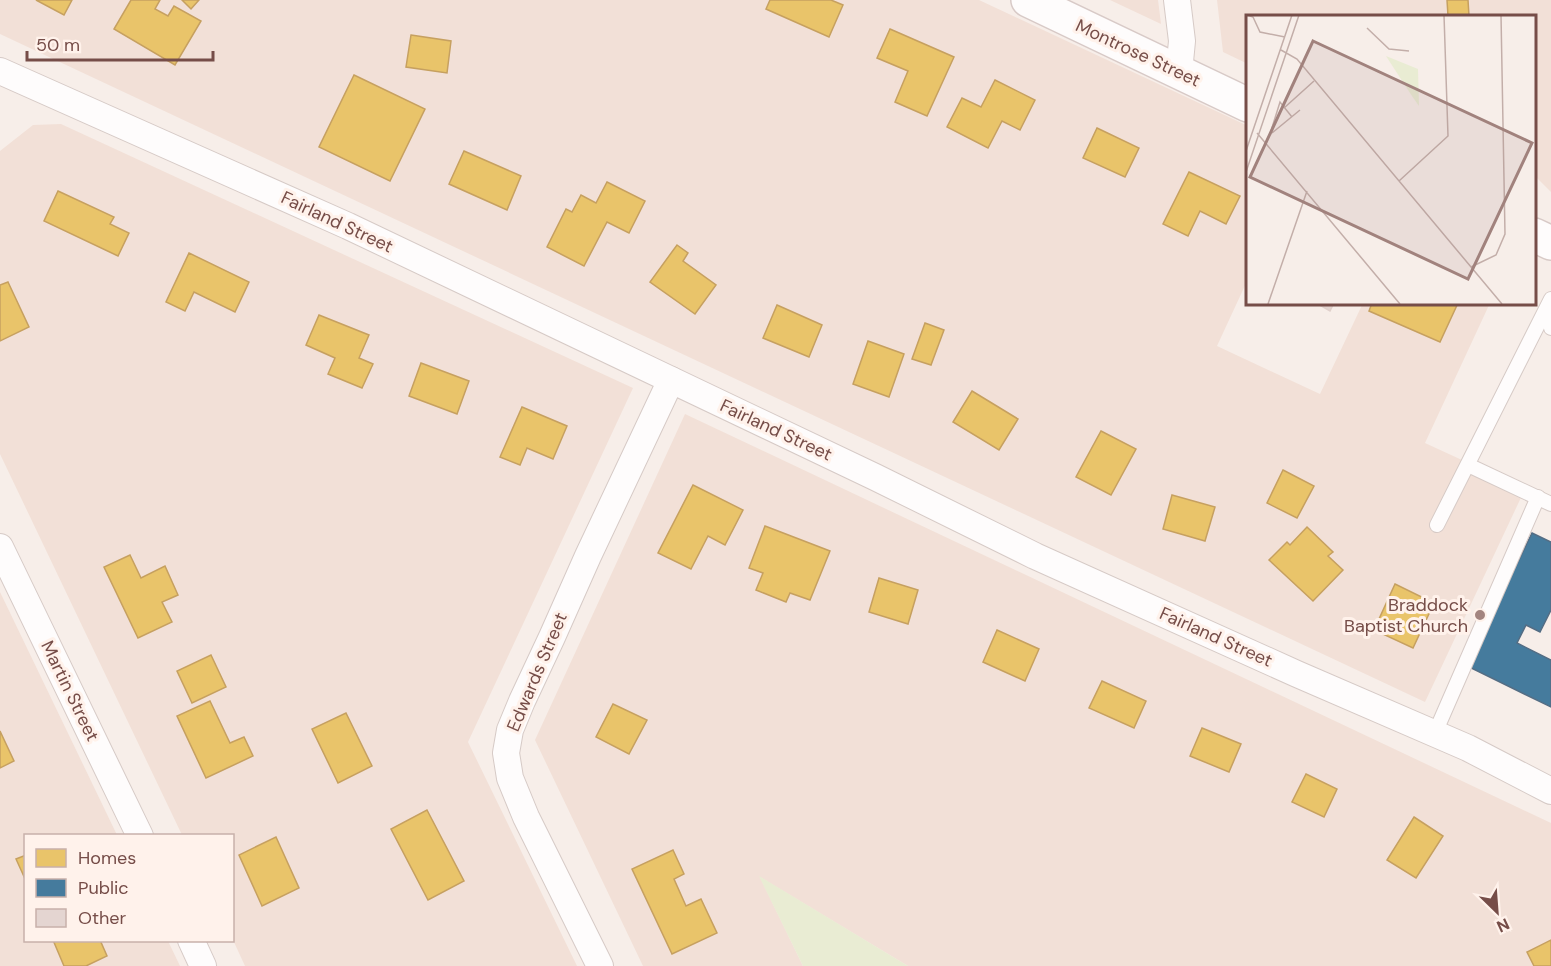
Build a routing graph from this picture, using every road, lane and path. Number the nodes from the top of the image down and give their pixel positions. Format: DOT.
graph roads {
  1 [pos="1028,0"];
  2 [pos="1177,0"];
  3 [pos="1179,72"];
  4 [pos="5,79"];
  5 [pos="1246,104"];
  6 [pos="1536,236"];
  7 [pos="1551,243"];
  8 [pos="1549,302"];
  9 [pos="1551,328"];
  10 [pos="671,380"];
  11 [pos="1468,465"];
  12 [pos="1538,497"];
  13 [pos="1551,504"];
  14 [pos="1437,525"];
  15 [pos="0,547"];
  16 [pos="1434,733"];
  17 [pos="1551,791"];
  18 [pos="139,834"];
  19 [pos="192,942"];
  20 [pos="203,966"];
  21 [pos="600,966"];
  1 -- 3 [label="street, Montrose Street"];
  2 -- 3 [label="street"];
  3 -- 5 [label="street, Montrose Street"];
  4 -- 10 [label="street, Fairland Street"];
  6 -- 7 [label="street"];
  8 -- 9 [label="lane"];
  8 -- 11 [label="lane"];
  10 -- 16 [label="street, Fairland Street"];
  10 -- 21 [label="street, Edwards Street"];
  11 -- 12 [label="lane"];
  11 -- 14 [label="lane"];
  12 -- 13 [label="lane"];
  12 -- 16 [label="lane"];
  15 -- 18 [label="street, Martin Street"];
  16 -- 17 [label="street, Fairland Street"];
  19 -- 20 [label="street"];
}
